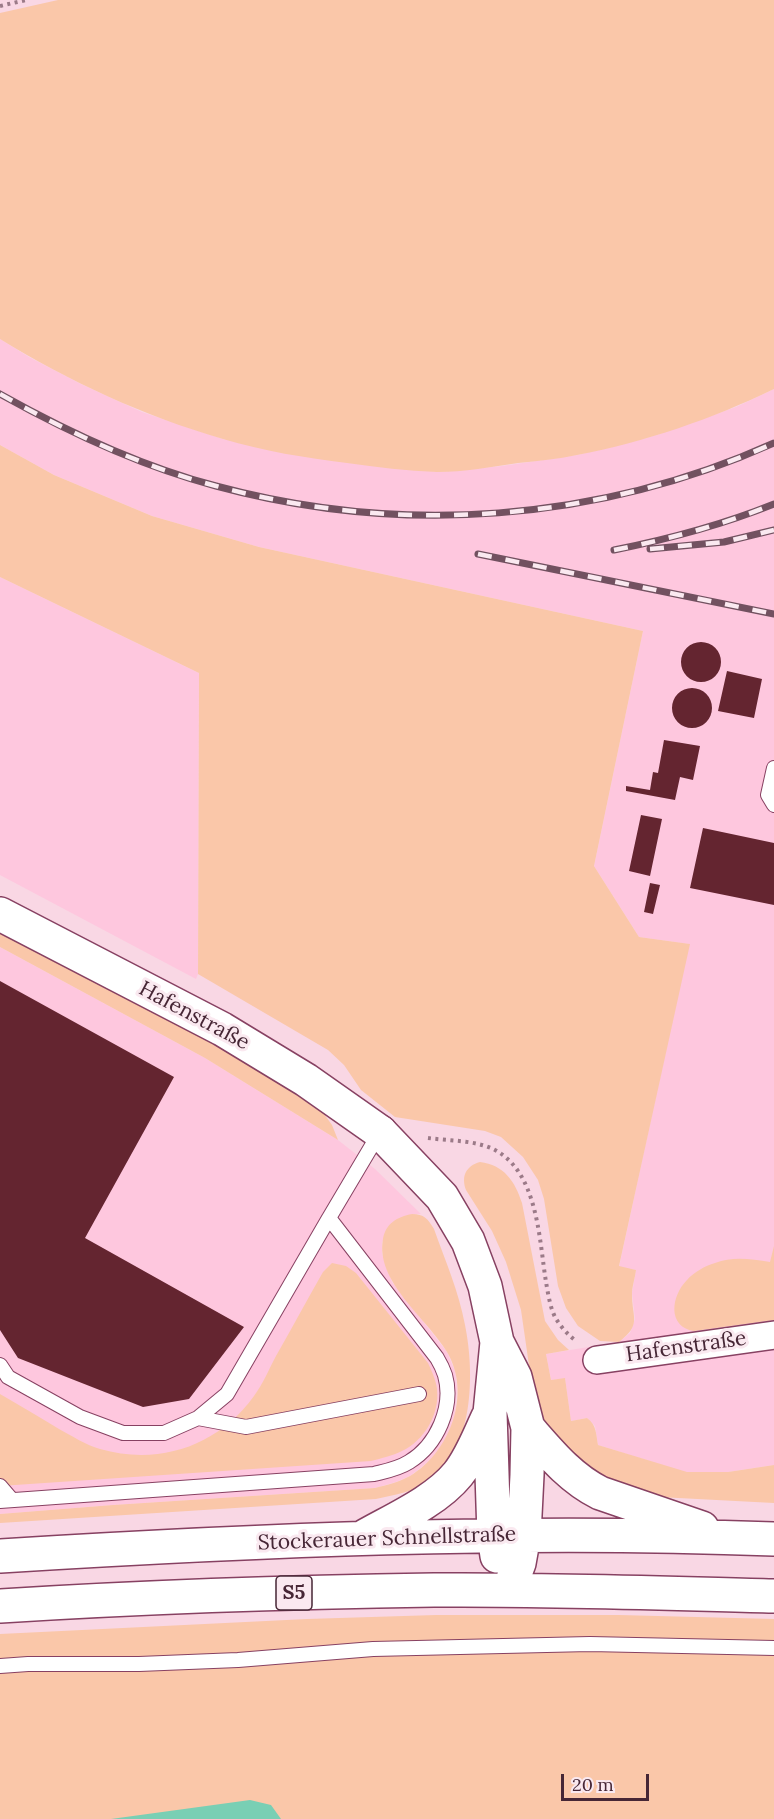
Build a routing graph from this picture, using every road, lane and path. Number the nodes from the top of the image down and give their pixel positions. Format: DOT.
graph roads {
  1 [pos="26,0"];
  2 [pos="0,6"];
  3 [pos="774,768"];
  4 [pos="774,806"];
  5 [pos="0,914"];
  6 [pos="380,1132"];
  7 [pos="428,1138"];
  8 [pos="329,1218"];
  9 [pos="774,1335"];
  10 [pos="497,1342"];
  11 [pos="597,1360"];
  12 [pos="0,1365"];
  13 [pos="418,1394"];
  14 [pos="490,1413"];
  15 [pos="198,1418"];
  16 [pos="528,1428"];
  17 [pos="0,1486"];
  18 [pos="6,1500"];
  19 [pos="509,1535"];
  20 [pos="363,1538"];
  21 [pos="732,1538"];
  22 [pos="774,1539"];
  23 [pos="0,1556"];
  24 [pos="509,1590"];
  25 [pos="774,1596"];
  26 [pos="0,1606"];
  27 [pos="774,1648"];
  28 [pos="0,1666"];
  1 -- 2 [label="path"];
  3 -- 4 [label="lane"];
  5 -- 6 [label="main road, Hafenstraße"];
  6 -- 8 [label="lane"];
  6 -- 10 [label="main road, Hafenstraße"];
  7 -- 11 [label="path"];
  8 -- 15 [label="lane"];
  8 -- 18 [label="lane"];
  9 -- 11 [label="street, Hafenstraße"];
  10 -- 14 [label="main road"];
  10 -- 16 [label="main road"];
  12 -- 15 [label="lane"];
  13 -- 15 [label="lane"];
  14 -- 19 [label="main road"];
  14 -- 20 [label="main road"];
  16 -- 19 [label="main road"];
  16 -- 21 [label="main road"];
  17 -- 18 [label="lane"];
  19 -- 20 [label="main road, Stockerauer Schnellstraße"];
  19 -- 21 [label="main road, Stockerauer Schnellstraße"];
  19 -- 24 [label="main road"];
  20 -- 23 [label="main road, Stockerauer Schnellstraße"];
  21 -- 22 [label="main road, Stockerauer Schnellstraße"];
  24 -- 25 [label="main road, S5"];
  24 -- 26 [label="main road, S5"];
  27 -- 28 [label="lane"];
}
